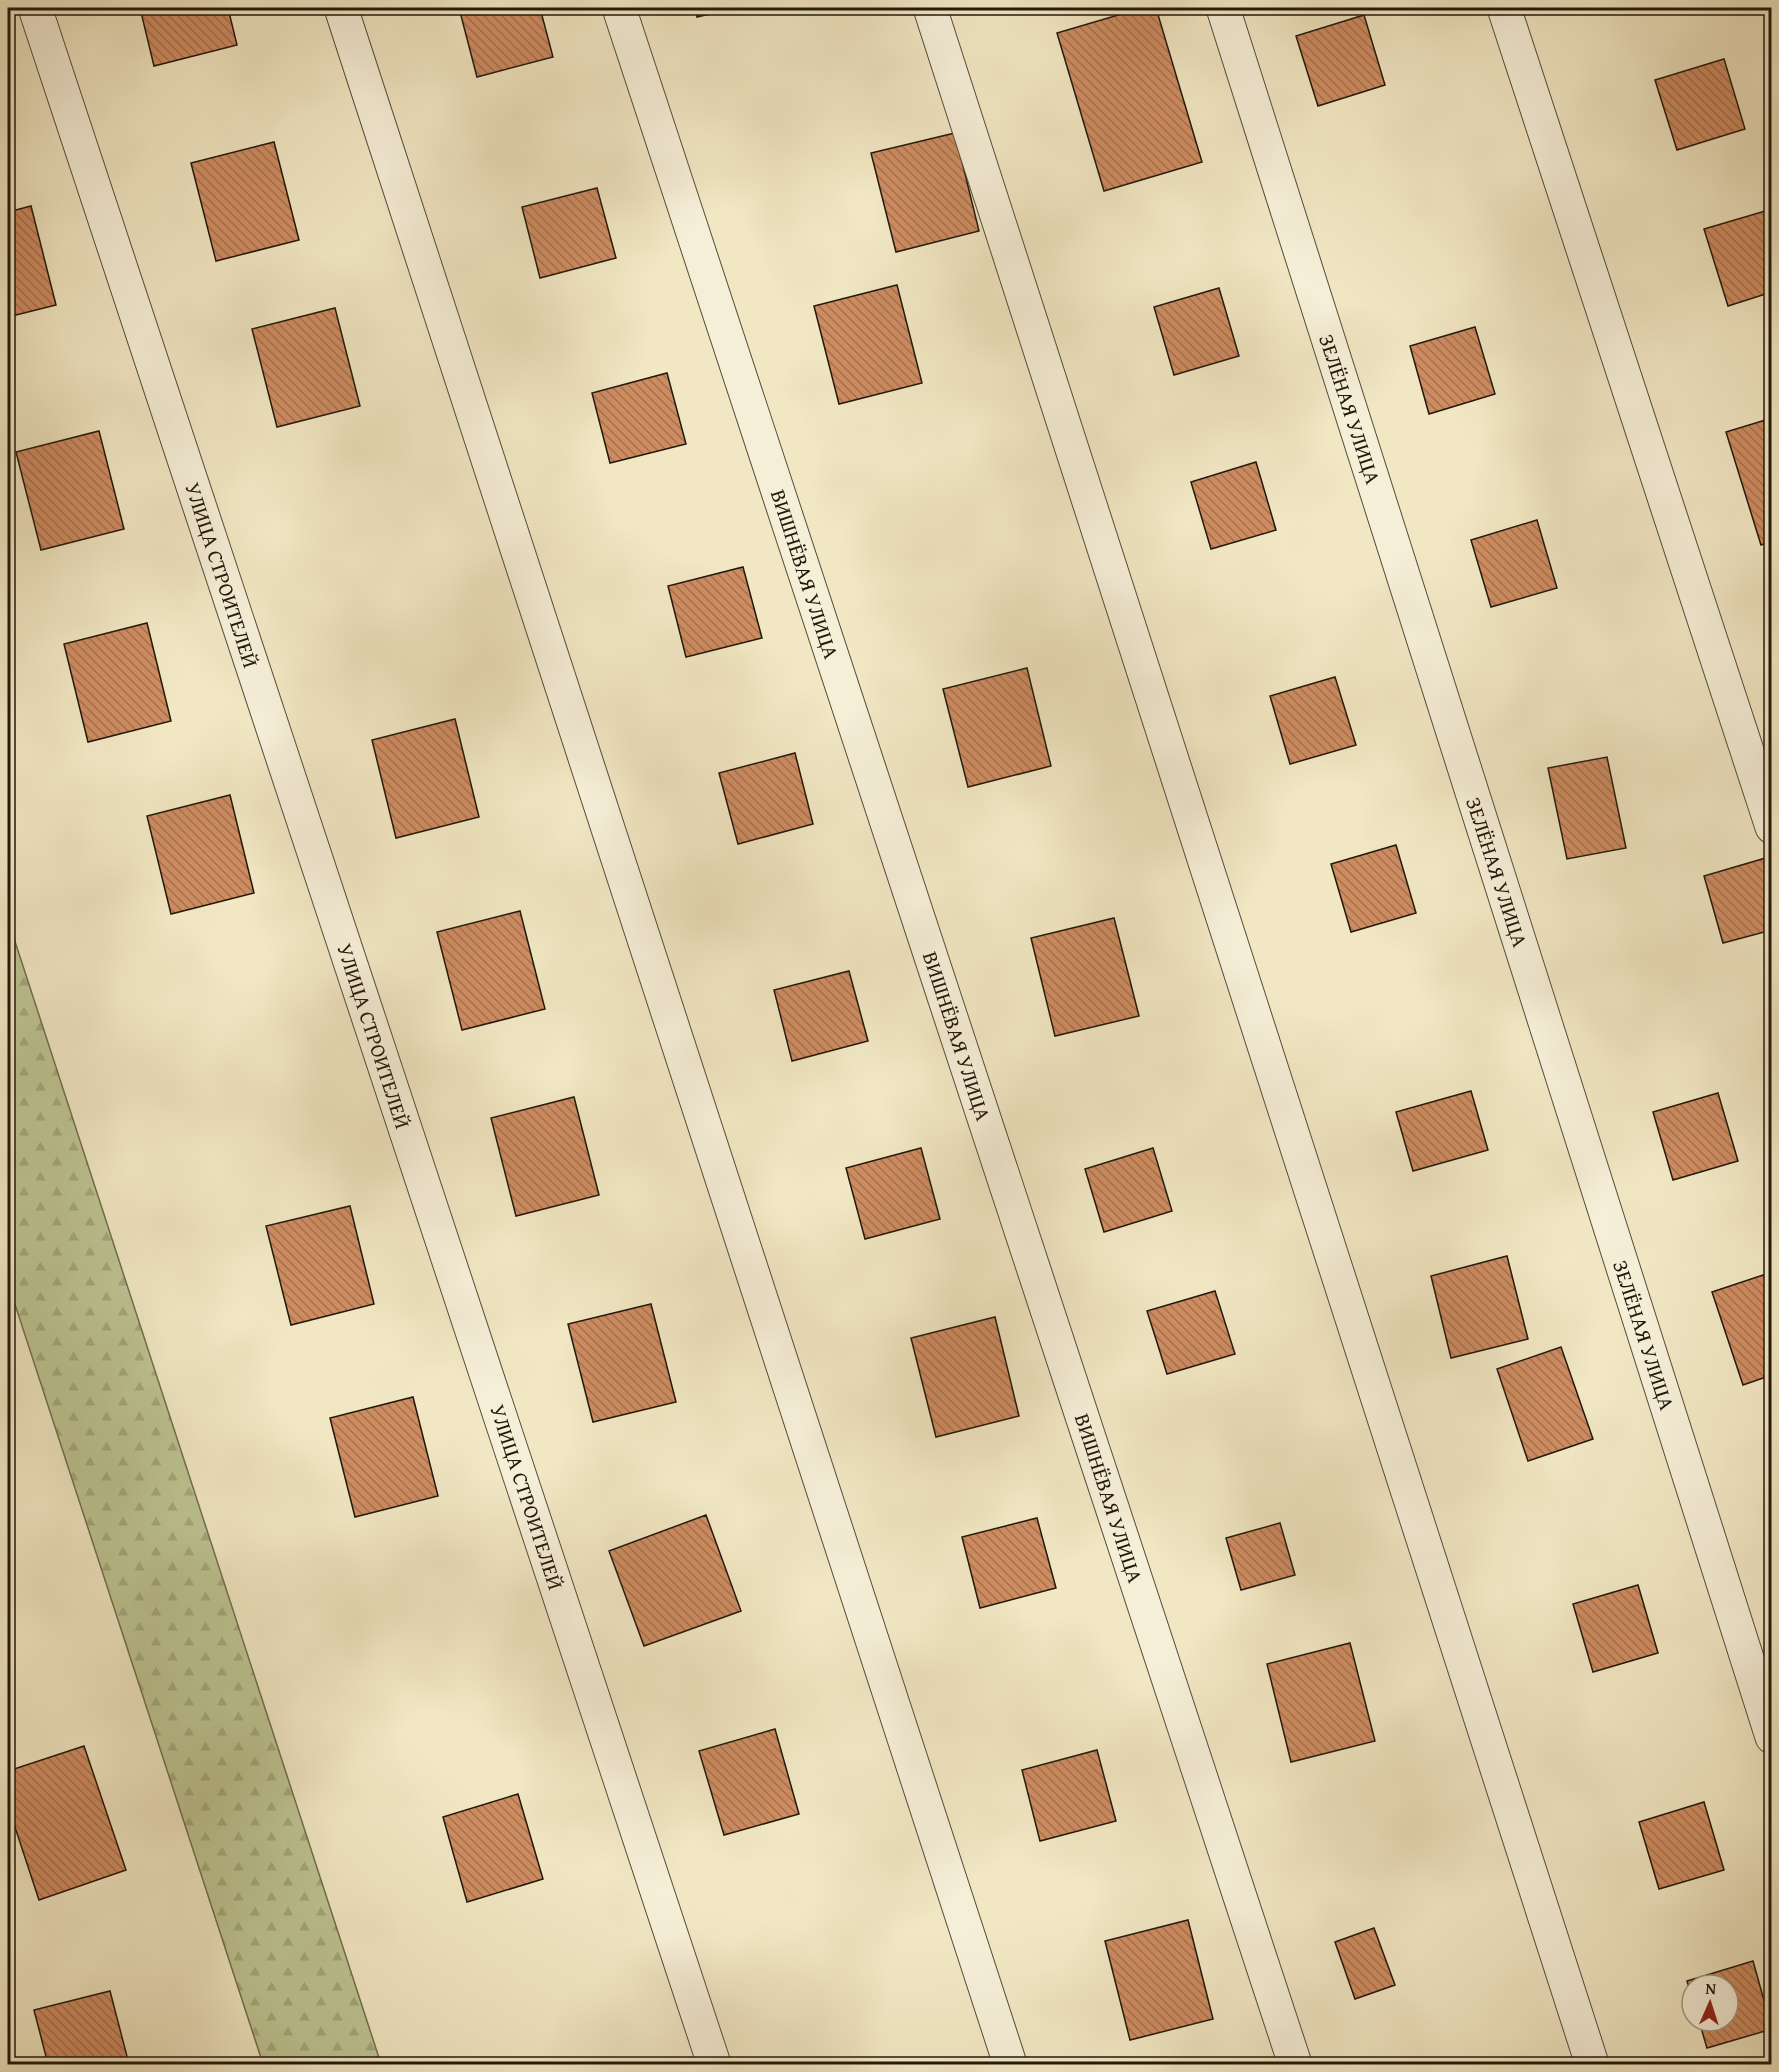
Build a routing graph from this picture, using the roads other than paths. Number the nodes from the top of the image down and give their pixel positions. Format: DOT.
graph roads {
  1 [pos="34,8"];
  2 [pos="341,8"];
  3 [pos="619,8"];
  4 [pos="930,8"];
  5 [pos="1223,8"];
  6 [pos="1504,8"];
  7 [pos="1772,827"];
  8 [pos="1772,1737"];
  9 [pos="714,2064"];
  10 [pos="1010,2064"];
  11 [pos="1295,2064"];
  12 [pos="1592,2064"];
  1 -- 9 [label="street, УЛИЦА СТРОИТЕЛЕЙ"];
  2 -- 10 [label="street"];
  3 -- 11 [label="street, ВИШНЁВАЯ УЛИЦА"];
  4 -- 12 [label="street"];
  5 -- 8 [label="street, ЗЕЛЁНАЯ УЛИЦА"];
  6 -- 7 [label="street"];
}
